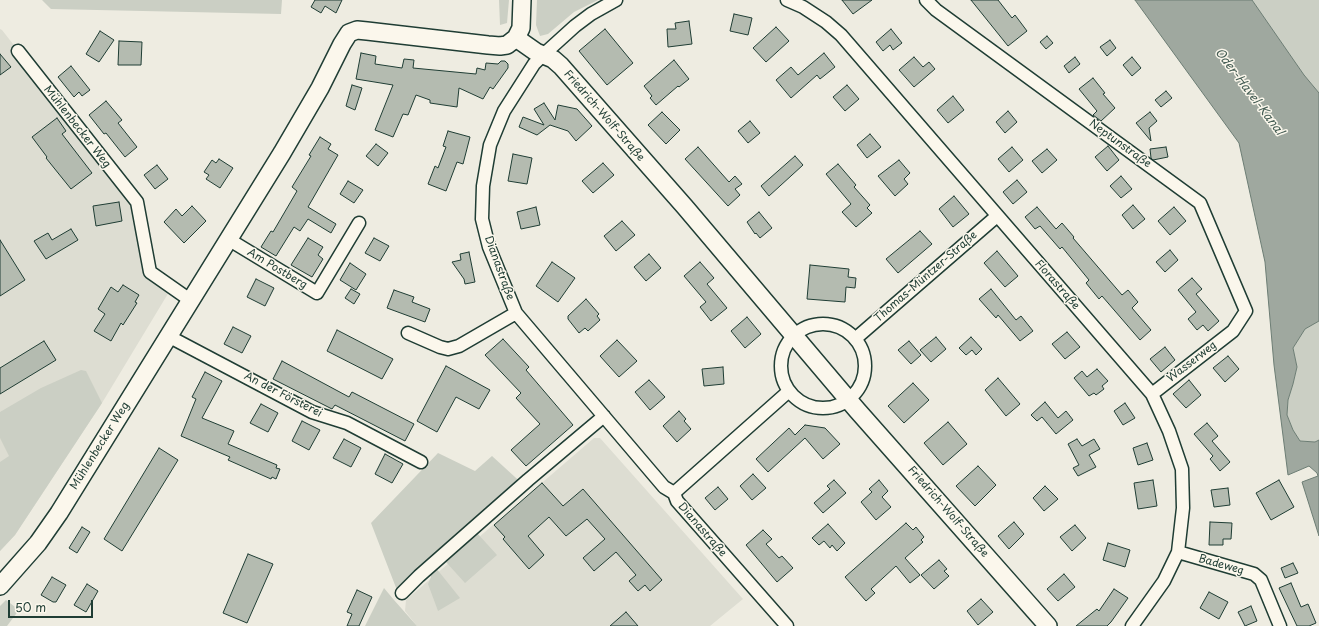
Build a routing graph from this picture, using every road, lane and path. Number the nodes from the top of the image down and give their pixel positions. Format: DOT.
graph roads {
  1 [pos="522,0"];
  2 [pos="616,0"];
  3 [pos="787,0"];
  4 [pos="926,0"];
  5 [pos="516,38"];
  6 [pos="18,52"];
  7 [pos="543,55"];
  8 [pos="997,216"];
  9 [pos="359,223"];
  10 [pos="228,239"];
  11 [pos="190,300"];
  12 [pos="516,313"];
  13 [pos="1233,331"];
  14 [pos="408,333"];
  15 [pos="794,335"];
  16 [pos="168,336"];
  17 [pos="855,339"];
  18 [pos="789,391"];
  19 [pos="1152,394"];
  20 [pos="848,399"];
  21 [pos="604,416"];
  22 [pos="421,462"];
  23 [pos="674,493"];
  24 [pos="1178,552"];
  25 [pos="0,586"];
  26 [pos="402,593"];
  27 [pos="787,626"];
  28 [pos="1048,626"];
  29 [pos="1132,626"];
  30 [pos="1280,626"];
  1 -- 5 [label="main road"];
  2 -- 7 [label="street"];
  3 -- 8 [label="street, Florastraße"];
  4 -- 13 [label="street, Neptunstraße"];
  5 -- 7 [label="main road, Friedrich-Wolf-Straße"];
  5 -- 10 [label="main road, Mühlenbecker Weg"];
  6 -- 11 [label="street, Mühlenbecker Weg"];
  7 -- 12 [label="street, Dianastraße"];
  7 -- 15 [label="main road, Friedrich-Wolf-Straße"];
  8 -- 17 [label="street, Thomas-Müntzer-Straße"];
  8 -- 19 [label="street, Florastraße"];
  9 -- 10 [label="street, Am Postberg"];
  10 -- 11 [label="main road, Mühlenbecker Weg"];
  11 -- 16 [label="main road, Mühlenbecker Weg"];
  12 -- 14 [label="street"];
  12 -- 21 [label="street, Dianastraße"];
  13 -- 19 [label="street, Wasserweg"];
  15 -- 17 [label="street"];
  15 -- 18 [label="street"];
  15 -- 20 [label="main road, Friedrich-Wolf-Straße"];
  16 -- 22 [label="street, An der Försterei"];
  16 -- 25 [label="main road, Mühlenbecker Weg"];
  17 -- 20 [label="street"];
  18 -- 20 [label="street"];
  18 -- 23 [label="street"];
  19 -- 24 [label="street, Florastraße"];
  20 -- 28 [label="main road, Friedrich-Wolf-Straße"];
  21 -- 23 [label="street, Dianastraße"];
  21 -- 26 [label="street"];
  23 -- 27 [label="street, Dianastraße"];
  24 -- 29 [label="street, Florastraße"];
  24 -- 30 [label="street, Badeweg"];
}
